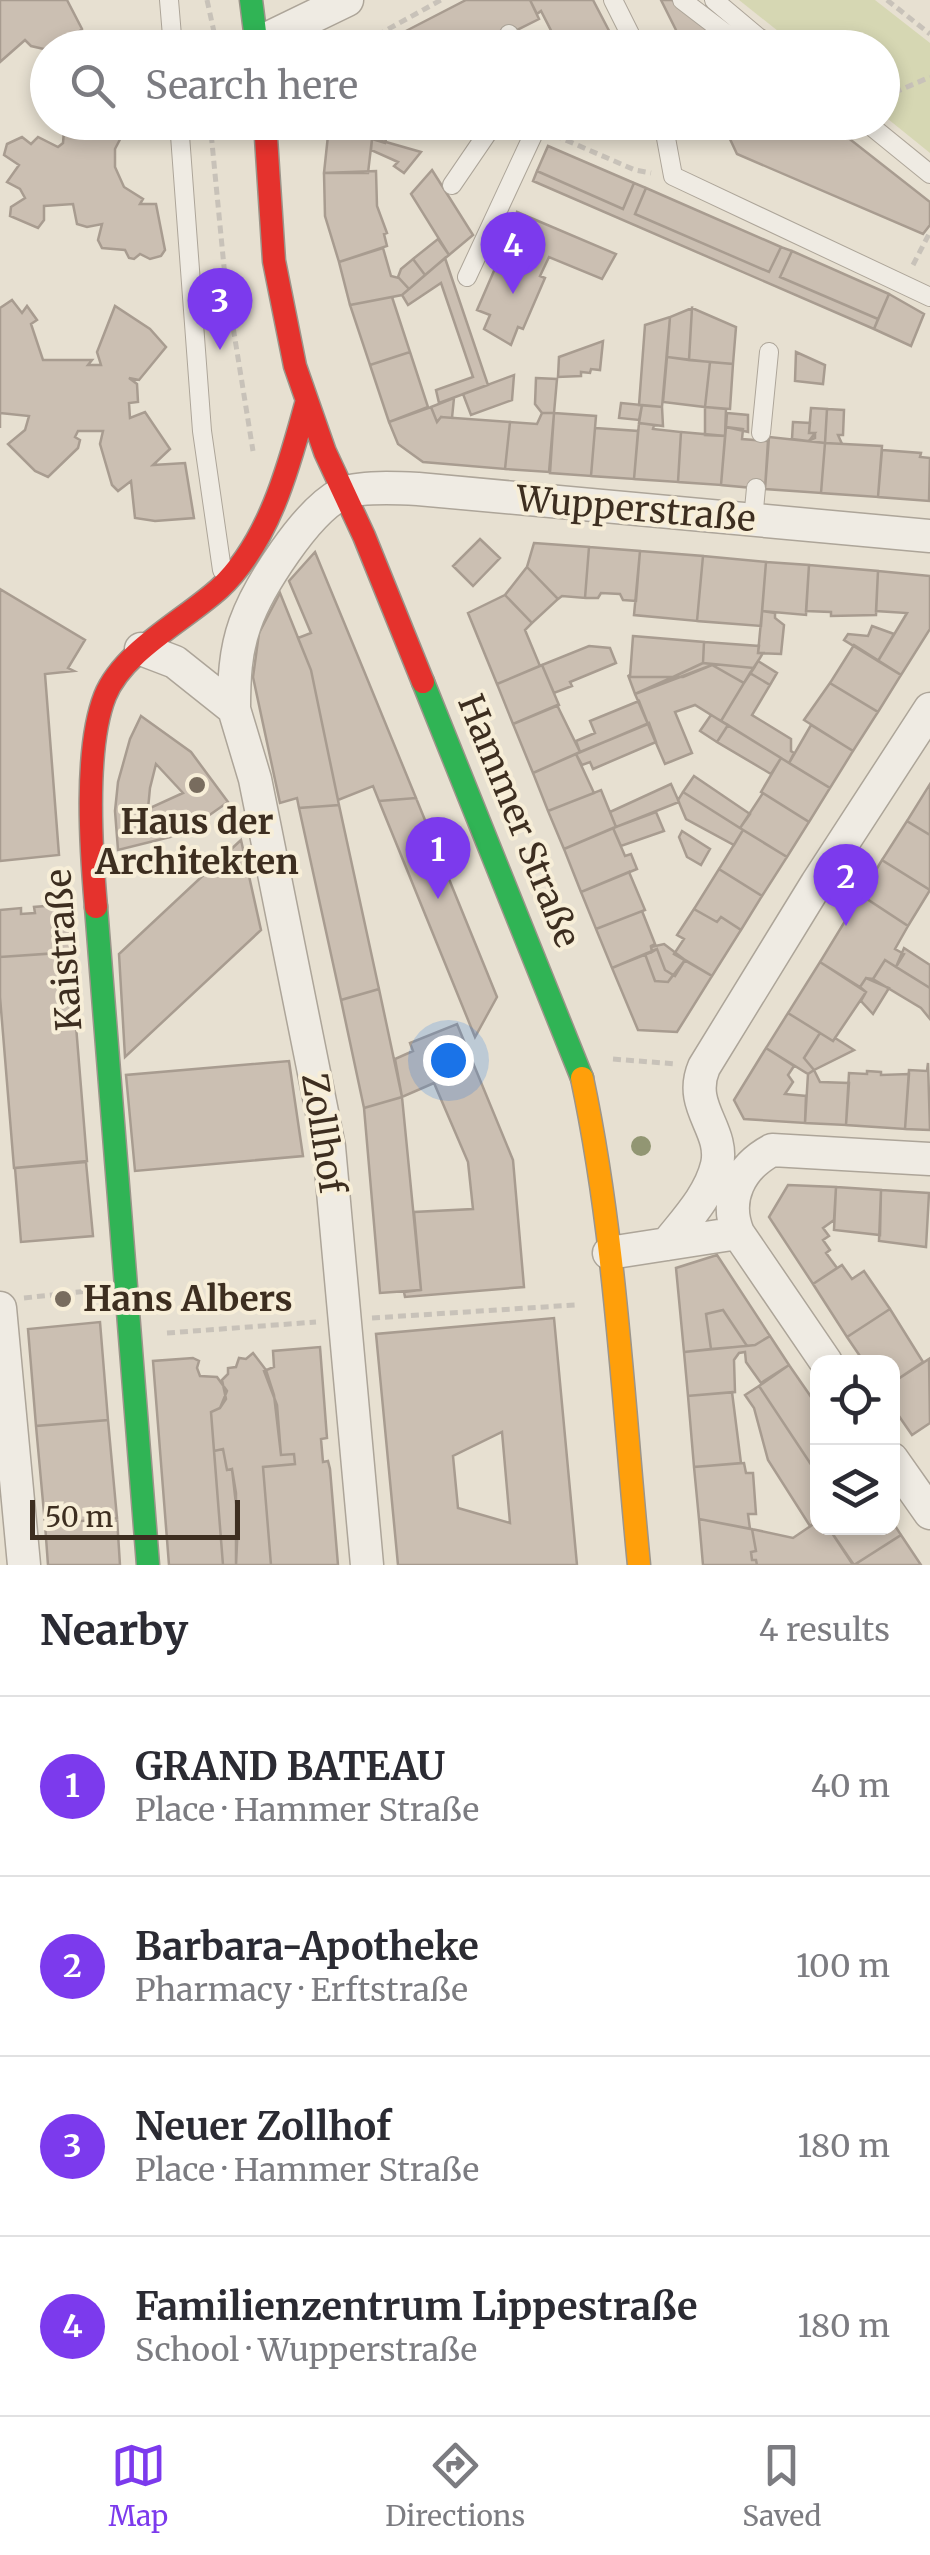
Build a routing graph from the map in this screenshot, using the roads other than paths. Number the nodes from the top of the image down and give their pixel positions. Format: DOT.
graph roads {
  1 [pos="170,0"];
  2 [pos="251,0"];
  3 [pos="348,0"];
  4 [pos="613,0"];
  5 [pos="682,0"];
  6 [pos="714,0"];
  7 [pos="172,30"];
  8 [pos="255,30"];
  9 [pos="289,30"];
  10 [pos="628,30"];
  11 [pos="721,30"];
  12 [pos="750,30"];
  13 [pos="180,140"];
  14 [pos="266,140"];
  15 [pos="483,140"];
  16 [pos="531,140"];
  17 [pos="667,140"];
  18 [pos="888,140"];
  19 [pos="930,174"];
  20 [pos="452,185"];
  21 [pos="466,276"];
  22 [pos="930,297"];
  23 [pos="769,352"];
  24 [pos="306,404"];
  25 [pos="761,432"];
  26 [pos="342,493"];
  27 [pos="930,536"];
  28 [pos="223,585"];
  29 [pos="141,649"];
  30 [pos="234,709"];
  31 [pos="930,709"];
  32 [pos="930,1159"];
  33 [pos="738,1233"];
  34 [pos="667,1244"];
  35 [pos="609,1253"];
  36 [pos="9,1304"];
  37 [pos="821,1355"];
  38 [pos="900,1471"];
  39 [pos="930,1514"];
  40 [pos="24,1565"];
  41 [pos="148,1565"];
  42 [pos="368,1565"];
  43 [pos="639,1565"];
  1 -- 7 [label="lane"];
  2 -- 8 [label="street"];
  3 -- 9 [label="street"];
  4 -- 10 [label="lane"];
  5 -- 11 [label="lane"];
  6 -- 12 [label="lane"];
  13 -- 28 [label="lane"];
  14 -- 24 [label="street, Hammer Straße"];
  15 -- 20 [label="lane"];
  16 -- 21 [label="lane"];
  17 -- 22 [label="lane"];
  18 -- 19 [label="lane"];
  23 -- 25 [label="lane"];
  24 -- 26 [label="street, Hammer Straße"];
  24 -- 28 [label="street, Kaistraße"];
  26 -- 27 [label="street, Wupperstraße"];
  26 -- 30 [label="street, Zollhof"];
  26 -- 35 [label="street, Hammer Straße"];
  28 -- 29 [label="street, Kaistraße"];
  29 -- 30 [label="street"];
  29 -- 41 [label="street, Kaistraße"];
  30 -- 42 [label="street, Zollhof"];
  31 -- 34 [label="street"];
  32 -- 33 [label="street"];
  33 -- 34 [label="street"];
  33 -- 37 [label="street"];
  34 -- 35 [label="street"];
  35 -- 43 [label="street, Hammer Straße"];
  36 -- 40 [label="street"];
  38 -- 39 [label="street"];
}
